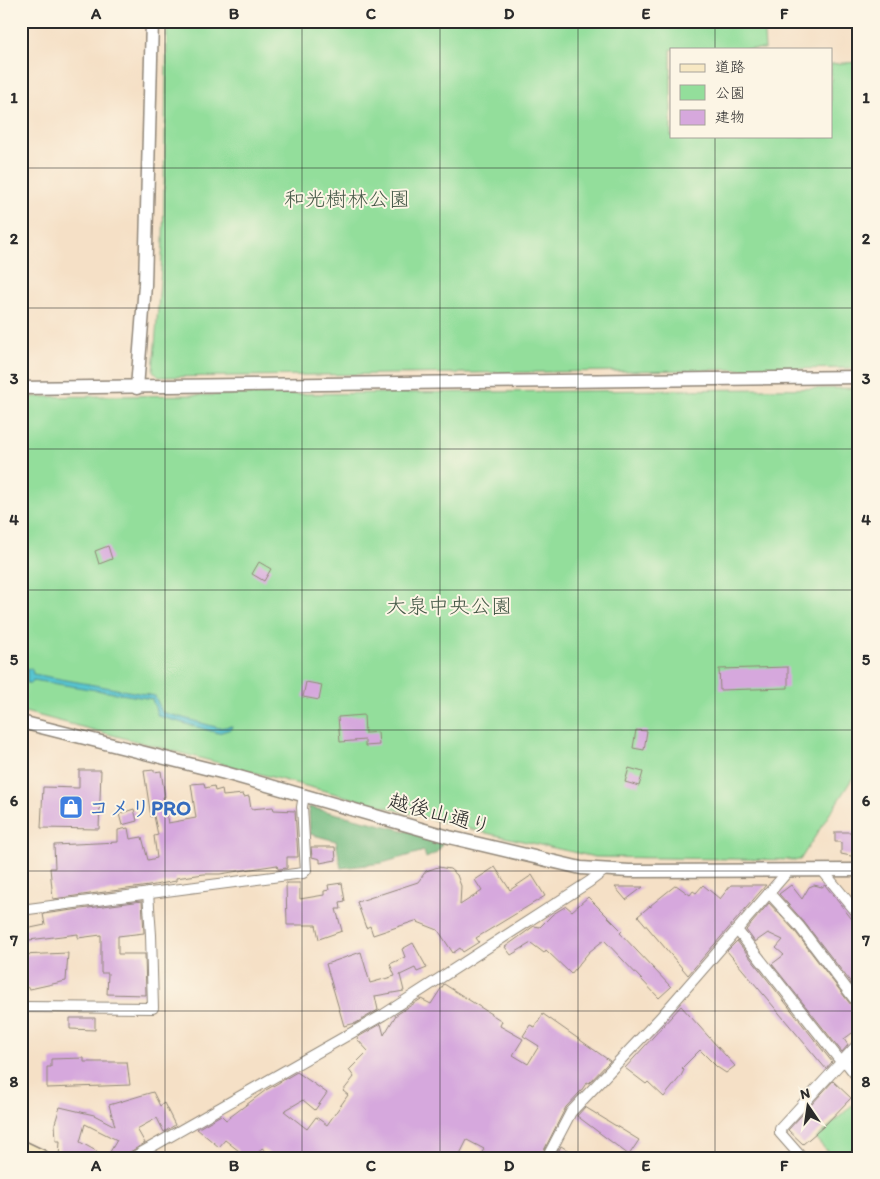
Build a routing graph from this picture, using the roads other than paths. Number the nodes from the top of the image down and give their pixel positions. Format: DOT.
graph roads {
  1 [pos="152,21"];
  2 [pos="859,377"];
  3 [pos="21,388"];
  4 [pos="137,388"];
  5 [pos="21,722"];
  6 [pos="304,795"];
  7 [pos="605,870"];
  8 [pos="789,870"];
  9 [pos="822,870"];
  10 [pos="859,870"];
  11 [pos="148,893"];
  12 [pos="770,893"];
  13 [pos="21,910"];
  14 [pos="859,915"];
  15 [pos="737,930"];
  16 [pos="859,1005"];
  17 [pos="21,1007"];
  18 [pos="859,1043"];
  19 [pos="843,1062"];
  20 [pos="859,1079"];
  21 [pos="21,1148"];
  22 [pos="42,1158"];
  23 [pos="132,1158"];
  24 [pos="547,1158"];
  25 [pos="802,1158"];
  1 -- 4 [label="street"];
  2 -- 4 [label="street"];
  3 -- 4 [label="street"];
  5 -- 6 [label="street, 越後山通り"];
  6 -- 7 [label="street, 越後山通り"];
  6 -- 11 [label="street"];
  7 -- 8 [label="street, 越後山通り"];
  7 -- 23 [label="street"];
  8 -- 9 [label="street, 越後山通り"];
  8 -- 12 [label="street"];
  9 -- 10 [label="street, 越後山通り"];
  9 -- 14 [label="street"];
  11 -- 13 [label="street"];
  11 -- 17 [label="street"];
  12 -- 15 [label="street"];
  12 -- 16 [label="street"];
  15 -- 19 [label="street"];
  15 -- 24 [label="street"];
  18 -- 19 [label="street"];
  19 -- 20 [label="street"];
  19 -- 25 [label="street"];
  21 -- 22 [label="main road"];
}
